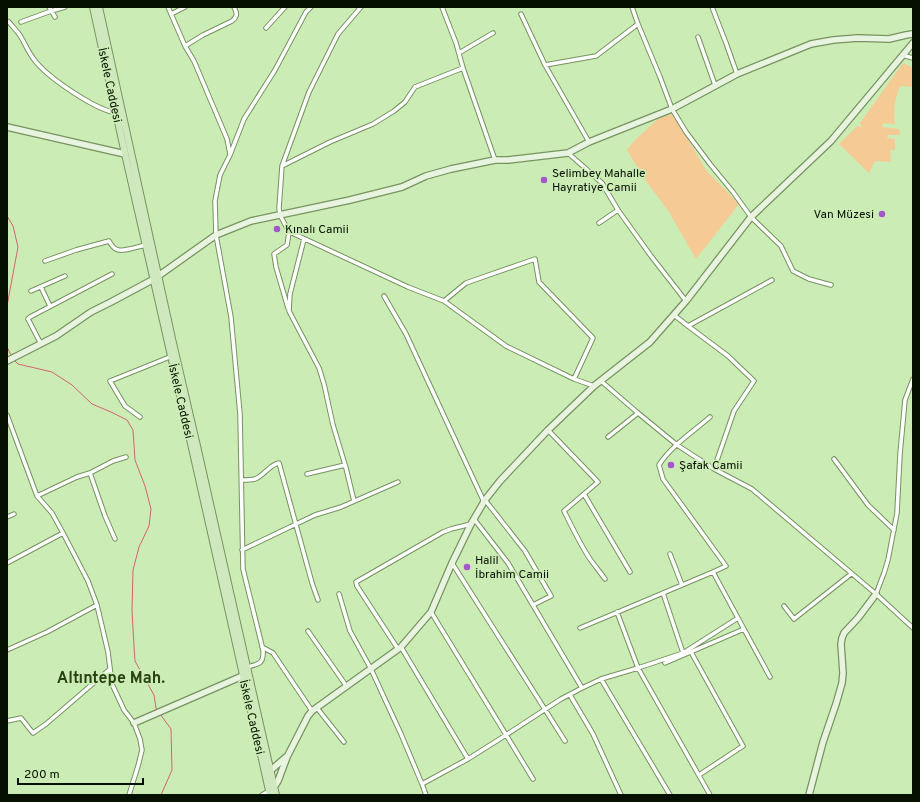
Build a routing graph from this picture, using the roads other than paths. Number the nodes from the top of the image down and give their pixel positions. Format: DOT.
graph roads {
  1 [pos="65,7"];
  2 [pos="93,7"];
  3 [pos="99,7"];
  4 [pos="168,7"];
  5 [pos="185,7"];
  6 [pos="234,7"];
  7 [pos="285,7"];
  8 [pos="303,7"];
  9 [pos="311,7"];
  10 [pos="361,7"];
  11 [pos="442,7"];
  12 [pos="632,7"];
  13 [pos="712,7"];
  14 [pos="50,9"];
  15 [pos="306,12"];
  16 [pos="171,14"];
  17 [pos="521,14"];
  18 [pos="55,17"];
  19 [pos="7,21"];
  20 [pos="21,22"];
  21 [pos="638,24"];
  22 [pos="266,28"];
  23 [pos="493,33"];
  24 [pos="913,35"];
  25 [pos="698,37"];
  26 [pos="913,43"];
  27 [pos="185,46"];
  28 [pos="459,53"];
  29 [pos="902,55"];
  30 [pos="913,58"];
  31 [pos="545,65"];
  32 [pos="463,68"];
  33 [pos="737,74"];
  34 [pos="715,85"];
  35 [pos="672,109"];
  36 [pos="116,113"];
  37 [pos="7,127"];
  38 [pos="589,142"];
  39 [pos="568,153"];
  40 [pos="125,154"];
  41 [pos="230,155"];
  42 [pos="495,160"];
  43 [pos="282,166"];
  44 [pos="618,210"];
  45 [pos="280,215"];
  46 [pos="751,217"];
  47 [pos="599,223"];
  48 [pos="289,232"];
  49 [pos="216,235"];
  50 [pos="304,239"];
  51 [pos="146,245"];
  52 [pos="45,261"];
  53 [pos="112,274"];
  54 [pos="65,276"];
  55 [pos="156,278"];
  56 [pos="772,280"];
  57 [pos="830,285"];
  58 [pos="41,287"];
  59 [pos="32,291"];
  60 [pos="384,296"];
  61 [pos="444,301"];
  62 [pos="686,301"];
  63 [pos="50,306"];
  64 [pos="288,311"];
  65 [pos="674,315"];
  66 [pos="688,326"];
  67 [pos="41,344"];
  68 [pos="173,355"];
  69 [pos="7,361"];
  70 [pos="574,378"];
  71 [pos="913,379"];
  72 [pos="601,381"];
  73 [pos="594,386"];
  74 [pos="638,413"];
  75 [pos="7,415"];
  76 [pos="140,417"];
  77 [pos="710,417"];
  78 [pos="548,430"];
  79 [pos="608,437"];
  80 [pos="677,445"];
  81 [pos="126,456"];
  82 [pos="834,459"];
  83 [pos="345,465"];
  84 [pos="714,469"];
  85 [pos="90,473"];
  86 [pos="307,474"];
  87 [pos="242,480"];
  88 [pos="398,482"];
  89 [pos="584,494"];
  90 [pos="37,496"];
  91 [pos="354,501"];
  92 [pos="485,501"];
  93 [pos="14,514"];
  94 [pos="7,517"];
  95 [pos="472,522"];
  96 [pos="296,523"];
  97 [pos="894,530"];
  98 [pos="63,533"];
  99 [pos="115,539"];
  100 [pos="242,550"];
  101 [pos="670,554"];
  102 [pos="7,563"];
  103 [pos="452,563"];
  104 [pos="630,572"];
  105 [pos="712,572"];
  106 [pos="851,574"];
  107 [pos="605,579"];
  108 [pos="682,585"];
  109 [pos="663,593"];
  110 [pos="339,594"];
  111 [pos="876,594"];
  112 [pos="318,600"];
  113 [pos="97,605"];
  114 [pos="533,605"];
  115 [pos="784,606"];
  116 [pos="431,612"];
  117 [pos="617,612"];
  118 [pos="738,618"];
  119 [pos="580,628"];
  120 [pos="913,628"];
  121 [pos="744,629"];
  122 [pos="308,631"];
  123 [pos="262,647"];
  124 [pos="399,648"];
  125 [pos="7,650"];
  126 [pos="683,652"];
  127 [pos="691,652"];
  128 [pos="665,663"];
  129 [pos="638,668"];
  130 [pos="110,669"];
  131 [pos="371,669"];
  132 [pos="246,672"];
  133 [pos="770,677"];
  134 [pos="601,679"];
  135 [pos="347,687"];
  136 [pos="582,688"];
  137 [pos="570,694"];
  138 [pos="314,710"];
  139 [pos="545,710"];
  140 [pos="7,721"];
  141 [pos="134,724"];
  142 [pos="506,735"];
  143 [pos="565,741"];
  144 [pos="344,742"];
  145 [pos="286,757"];
  146 [pos="468,759"];
  147 [pos="270,771"];
  148 [pos="699,775"];
  149 [pos="533,779"];
  150 [pos="422,784"];
  151 [pos="271,791"];
  152 [pos="129,795"];
  153 [pos="262,795"];
  154 [pos="276,795"];
  155 [pos="426,795"];
  156 [pos="621,795"];
  157 [pos="670,795"];
  158 [pos="710,795"];
  159 [pos="808,795"];
  1 -- 14 [label="street"];
  2 -- 36 [label="main road, İskele Caddesi"];
  3 -- 55 [label="main road"];
  4 -- 16 [label="street"];
  5 -- 16 [label="street"];
  6 -- 27 [label="street"];
  7 -- 22 [label="street"];
  8 -- 15 [label="street"];
  9 -- 15 [label="street"];
  10 -- 43 [label="street"];
  11 -- 28 [label="street"];
  12 -- 21 [label="street"];
  13 -- 33 [label="street"];
  14 -- 18 [label="street"];
  14 -- 20 [label="street"];
  15 -- 41 [label="street"];
  16 -- 27 [label="street"];
  17 -- 31 [label="street"];
  19 -- 36 [label="street"];
  21 -- 31 [label="street"];
  21 -- 35 [label="street"];
  23 -- 28 [label="street"];
  24 -- 33 [label="street"];
  25 -- 34 [label="street"];
  26 -- 29 [label="street"];
  27 -- 41 [label="street"];
  28 -- 32 [label="street"];
  29 -- 30 [label="street"];
  29 -- 46 [label="street"];
  31 -- 38 [label="street"];
  32 -- 42 [label="street"];
  32 -- 43 [label="street"];
  33 -- 34 [label="street"];
  34 -- 35 [label="street"];
  35 -- 38 [label="street"];
  35 -- 46 [label="street"];
  36 -- 40 [label="main road, İskele Caddesi"];
  37 -- 40 [label="street"];
  38 -- 39 [label="street"];
  39 -- 42 [label="street"];
  39 -- 44 [label="street"];
  40 -- 51 [label="main road, İskele Caddesi"];
  41 -- 49 [label="street"];
  42 -- 45 [label="street"];
  43 -- 45 [label="street"];
  44 -- 47 [label="street"];
  44 -- 62 [label="street"];
  45 -- 48 [label="street"];
  45 -- 49 [label="street"];
  46 -- 57 [label="street"];
  46 -- 62 [label="street"];
  48 -- 50 [label="street"];
  48 -- 64 [label="street"];
  49 -- 55 [label="street"];
  49 -- 87 [label="street"];
  50 -- 61 [label="street"];
  50 -- 64 [label="street"];
  51 -- 52 [label="street"];
  51 -- 55 [label="main road, İskele Caddesi"];
  53 -- 63 [label="street"];
  54 -- 58 [label="street"];
  55 -- 67 [label="street"];
  55 -- 68 [label="main road, İskele Caddesi"];
  56 -- 66 [label="street"];
  58 -- 59 [label="street"];
  58 -- 63 [label="street"];
  60 -- 92 [label="street"];
  61 -- 70 [label="street"];
  61 -- 70 [label="street"];
  62 -- 65 [label="street"];
  63 -- 67 [label="street"];
  64 -- 83 [label="street"];
  65 -- 66 [label="street"];
  65 -- 72 [label="street"];
  66 -- 84 [label="street"];
  67 -- 69 [label="street"];
  68 -- 76 [label="street"];
  68 -- 132 [label="main road"];
  68 -- 132 [label="main road, İskele Caddesi"];
  70 -- 73 [label="street"];
  71 -- 97 [label="street"];
  72 -- 73 [label="street"];
  72 -- 74 [label="street"];
  73 -- 78 [label="street"];
  74 -- 79 [label="street"];
  74 -- 80 [label="street"];
  75 -- 90 [label="street"];
  77 -- 80 [label="street"];
  78 -- 89 [label="street"];
  78 -- 92 [label="street"];
  80 -- 84 [label="street"];
  80 -- 105 [label="street"];
  81 -- 85 [label="street"];
  82 -- 97 [label="street"];
  83 -- 86 [label="street"];
  83 -- 91 [label="street"];
  84 -- 106 [label="street"];
  85 -- 90 [label="street"];
  85 -- 99 [label="street"];
  87 -- 96 [label="street"];
  87 -- 100 [label="street"];
  88 -- 91 [label="street"];
  89 -- 104 [label="street"];
  89 -- 107 [label="street"];
  90 -- 98 [label="street"];
  91 -- 96 [label="street"];
  92 -- 95 [label="street"];
  92 -- 114 [label="street"];
  93 -- 94 [label="street"];
  95 -- 103 [label="street"];
  95 -- 114 [label="street"];
  95 -- 124 [label="street"];
  96 -- 100 [label="street"];
  96 -- 112 [label="street"];
  97 -- 111 [label="street"];
  98 -- 102 [label="street"];
  98 -- 113 [label="street"];
  100 -- 123 [label="street"];
  101 -- 108 [label="street"];
  103 -- 116 [label="street"];
  103 -- 139 [label="street"];
  105 -- 108 [label="street"];
  105 -- 118 [label="street"];
  106 -- 111 [label="street"];
  106 -- 115 [label="street"];
  108 -- 109 [label="street"];
  109 -- 117 [label="street"];
  109 -- 126 [label="street"];
  110 -- 131 [label="street"];
  111 -- 120 [label="street"];
  111 -- 159 [label="street"];
  113 -- 125 [label="street"];
  113 -- 130 [label="street"];
  114 -- 136 [label="street"];
  116 -- 124 [label="street"];
  116 -- 142 [label="street"];
  117 -- 119 [label="street"];
  117 -- 129 [label="street"];
  118 -- 121 [label="street"];
  118 -- 126 [label="street"];
  121 -- 127 [label="street"];
  121 -- 133 [label="street"];
  122 -- 135 [label="street"];
  123 -- 132 [label="street"];
  123 -- 138 [label="street"];
  124 -- 131 [label="street"];
  124 -- 146 [label="street"];
  126 -- 129 [label="street"];
  127 -- 128 [label="street"];
  127 -- 148 [label="street"];
  129 -- 134 [label="street"];
  129 -- 148 [label="street"];
  130 -- 140 [label="street"];
  130 -- 141 [label="street"];
  131 -- 135 [label="street"];
  131 -- 150 [label="street"];
  132 -- 141 [label="street"];
  132 -- 147 [label="main road"];
  132 -- 151 [label="main road, İskele Caddesi"];
  134 -- 136 [label="street"];
  134 -- 157 [label="street"];
  135 -- 138 [label="street"];
  136 -- 137 [label="street"];
  137 -- 139 [label="street"];
  137 -- 156 [label="street"];
  138 -- 144 [label="street"];
  138 -- 145 [label="street"];
  139 -- 142 [label="street"];
  139 -- 143 [label="street"];
  141 -- 152 [label="street"];
  142 -- 146 [label="street"];
  142 -- 149 [label="street"];
  145 -- 147 [label="street"];
  145 -- 151 [label="street"];
  146 -- 150 [label="street"];
  147 -- 151 [label="main road"];
  148 -- 158 [label="street"];
  150 -- 155 [label="street"];
  151 -- 153 [label="street"];
  151 -- 154 [label="main road"];
}
